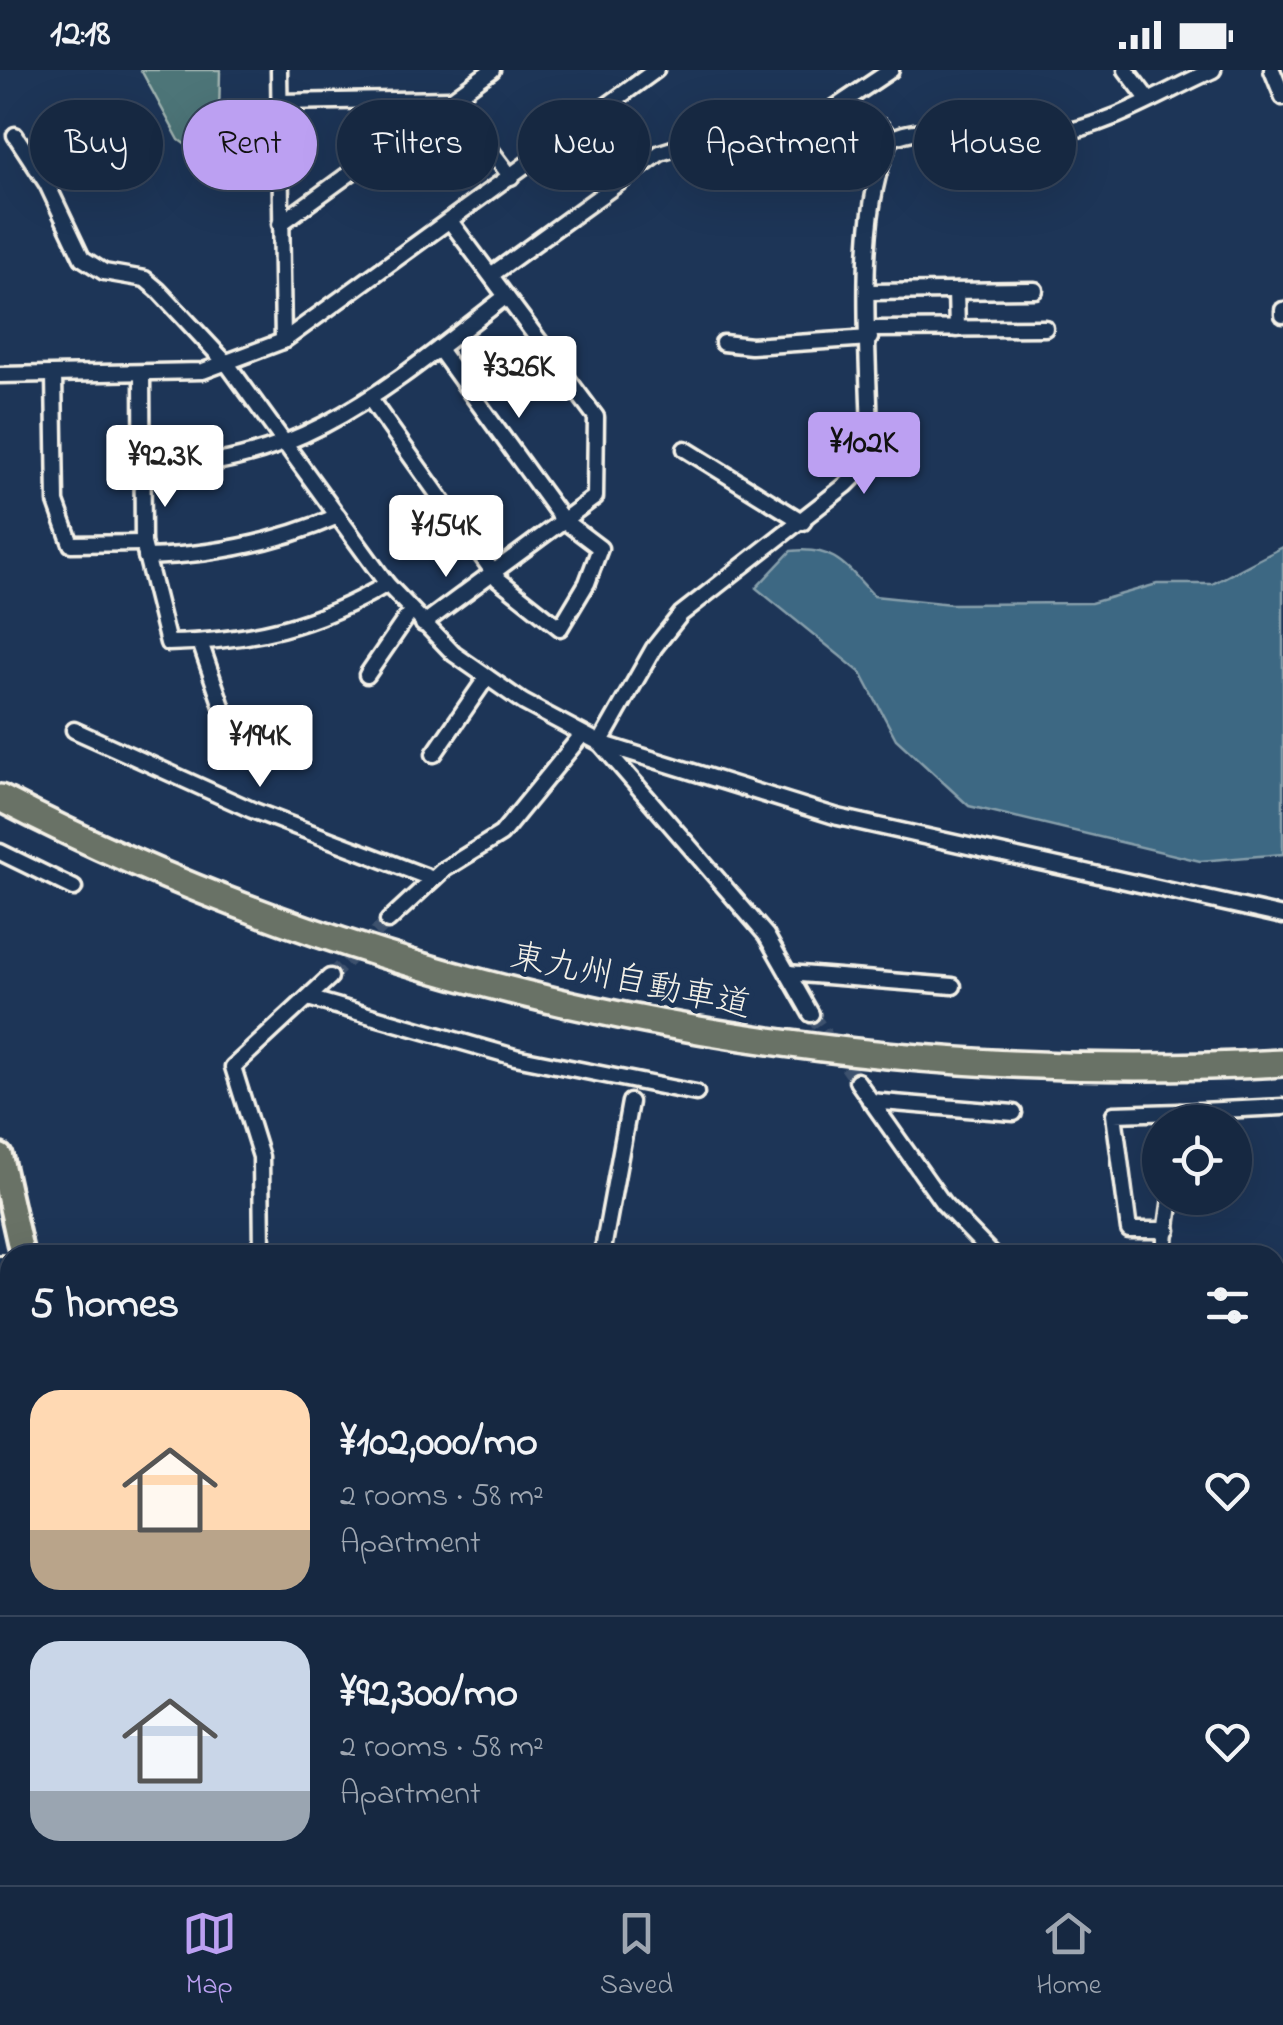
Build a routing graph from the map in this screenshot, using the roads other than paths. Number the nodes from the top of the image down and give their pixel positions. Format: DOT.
graph roads {
  1 [pos="279,70"];
  2 [pos="492,70"];
  3 [pos="656,70"];
  4 [pos="891,70"];
  5 [pos="1126,70"];
  6 [pos="1213,70"];
  7 [pos="1272,70"];
  8 [pos="1283,97"];
  9 [pos="452,99"];
  10 [pos="1148,99"];
  11 [pos="279,100"];
  12 [pos="848,100"];
  13 [pos="317,101"];
  14 [pos="15,135"];
  15 [pos="894,139"];
  16 [pos="670,149"];
  17 [pos="512,177"];
  18 [pos="280,190"];
  19 [pos="875,190"];
  20 [pos="450,221"];
  21 [pos="280,224"];
  22 [pos="491,274"];
  23 [pos="956,290"];
  24 [pos="1036,290"];
  25 [pos="868,292"];
  26 [pos="506,297"];
  27 [pos="1044,328"];
  28 [pos="957,329"];
  29 [pos="870,334"];
  30 [pos="283,340"];
  31 [pos="723,344"];
  32 [pos="438,349"];
  33 [pos="228,365"];
  34 [pos="0,374"];
  35 [pos="142,374"];
  36 [pos="54,375"];
  37 [pos="370,398"];
  38 [pos="288,445"];
  39 [pos="685,449"];
  40 [pos="144,467"];
  41 [pos="338,516"];
  42 [pos="564,520"];
  43 [pos="803,522"];
  44 [pos="145,550"];
  45 [pos="496,570"];
  46 [pos="387,584"];
  47 [pos="410,610"];
  48 [pos="422,624"];
  49 [pos="200,642"];
  50 [pos="367,676"];
  51 [pos="487,677"];
  52 [pos="225,715"];
  53 [pos="74,730"];
  54 [pos="581,736"];
  55 [pos="600,743"];
  56 [pos="434,754"];
  57 [pos="0,798"];
  58 [pos="0,852"];
  59 [pos="433,879"];
  60 [pos="74,888"];
  61 [pos="1283,916"];
  62 [pos="388,921"];
  63 [pos="788,973"];
  64 [pos="330,977"];
  65 [pos="953,986"];
  66 [pos="308,998"];
  67 [pos="811,1014"];
  68 [pos="1283,1063"];
  69 [pos="857,1081"];
  70 [pos="696,1092"];
  71 [pos="870,1101"];
  72 [pos="630,1102"];
  73 [pos="1283,1107"];
  74 [pos="1252,1110"];
  75 [pos="1014,1113"];
  76 [pos="1142,1116"];
  77 [pos="0,1156"];
  78 [pos="1169,1215"];
  79 [pos="1168,1230"];
  80 [pos="20,1245"];
  81 [pos="262,1245"];
  82 [pos="604,1245"];
  83 [pos="983,1245"];
  84 [pos="1166,1245"];
  1 -- 11 [label="street"];
  2 -- 9 [label="street"];
  3 -- 17 [label="street"];
  4 -- 12 [label="street"];
  5 -- 10 [label="street"];
  6 -- 10 [label="street"];
  7 -- 8 [label="street"];
  9 -- 13 [label="street"];
  9 -- 17 [label="street"];
  9 -- 21 [label="street"];
  10 -- 15 [label="street"];
  14 -- 33 [label="street"];
  16 -- 22 [label="street"];
  17 -- 20 [label="street"];
  18 -- 21 [label="street"];
  19 -- 25 [label="street"];
  20 -- 22 [label="street"];
  20 -- 30 [label="street"];
  21 -- 30 [label="street"];
  22 -- 26 [label="street"];
  23 -- 24 [label="street"];
  23 -- 25 [label="street"];
  23 -- 28 [label="street"];
  25 -- 29 [label="street"];
  26 -- 32 [label="street"];
  26 -- 42 [label="street"];
  27 -- 28 [label="street"];
  28 -- 29 [label="street"];
  29 -- 31 [label="street"];
  29 -- 43 [label="street"];
  30 -- 33 [label="street"];
  32 -- 37 [label="street"];
  32 -- 42 [label="street"];
  33 -- 35 [label="street"];
  33 -- 38 [label="street"];
  34 -- 36 [label="street"];
  35 -- 36 [label="street"];
  35 -- 40 [label="street"];
  36 -- 44 [label="street"];
  37 -- 38 [label="street"];
  37 -- 45 [label="street"];
  38 -- 40 [label="street"];
  38 -- 41 [label="street"];
  39 -- 43 [label="street"];
  40 -- 44 [label="street"];
  41 -- 44 [label="street"];
  41 -- 46 [label="street"];
  42 -- 45 [label="street"];
  42 -- 45 [label="street"];
  43 -- 55 [label="street"];
  44 -- 49 [label="street"];
  45 -- 48 [label="street"];
  46 -- 47 [label="street"];
  46 -- 49 [label="street"];
  47 -- 48 [label="street"];
  47 -- 50 [label="street"];
  48 -- 51 [label="street"];
  49 -- 52 [label="street"];
  51 -- 54 [label="street"];
  51 -- 56 [label="street"];
  53 -- 59 [label="street"];
  54 -- 55 [label="street"];
  54 -- 59 [label="street"];
  55 -- 61 [label="street"];
  55 -- 63 [label="street"];
  57 -- 68 [label="highway, 東九州自動車道"];
  58 -- 60 [label="street"];
  59 -- 62 [label="street"];
  63 -- 65 [label="street"];
  63 -- 67 [label="street"];
  64 -- 66 [label="street"];
  66 -- 70 [label="street"];
  66 -- 81 [label="street"];
  69 -- 71 [label="street"];
  71 -- 75 [label="street"];
  71 -- 83 [label="street"];
  72 -- 82 [label="street"];
  73 -- 74 [label="street"];
  76 -- 79 [label="street"];
  77 -- 80 [label="highway"];
  78 -- 79 [label="street"];
  79 -- 84 [label="street"];
}
